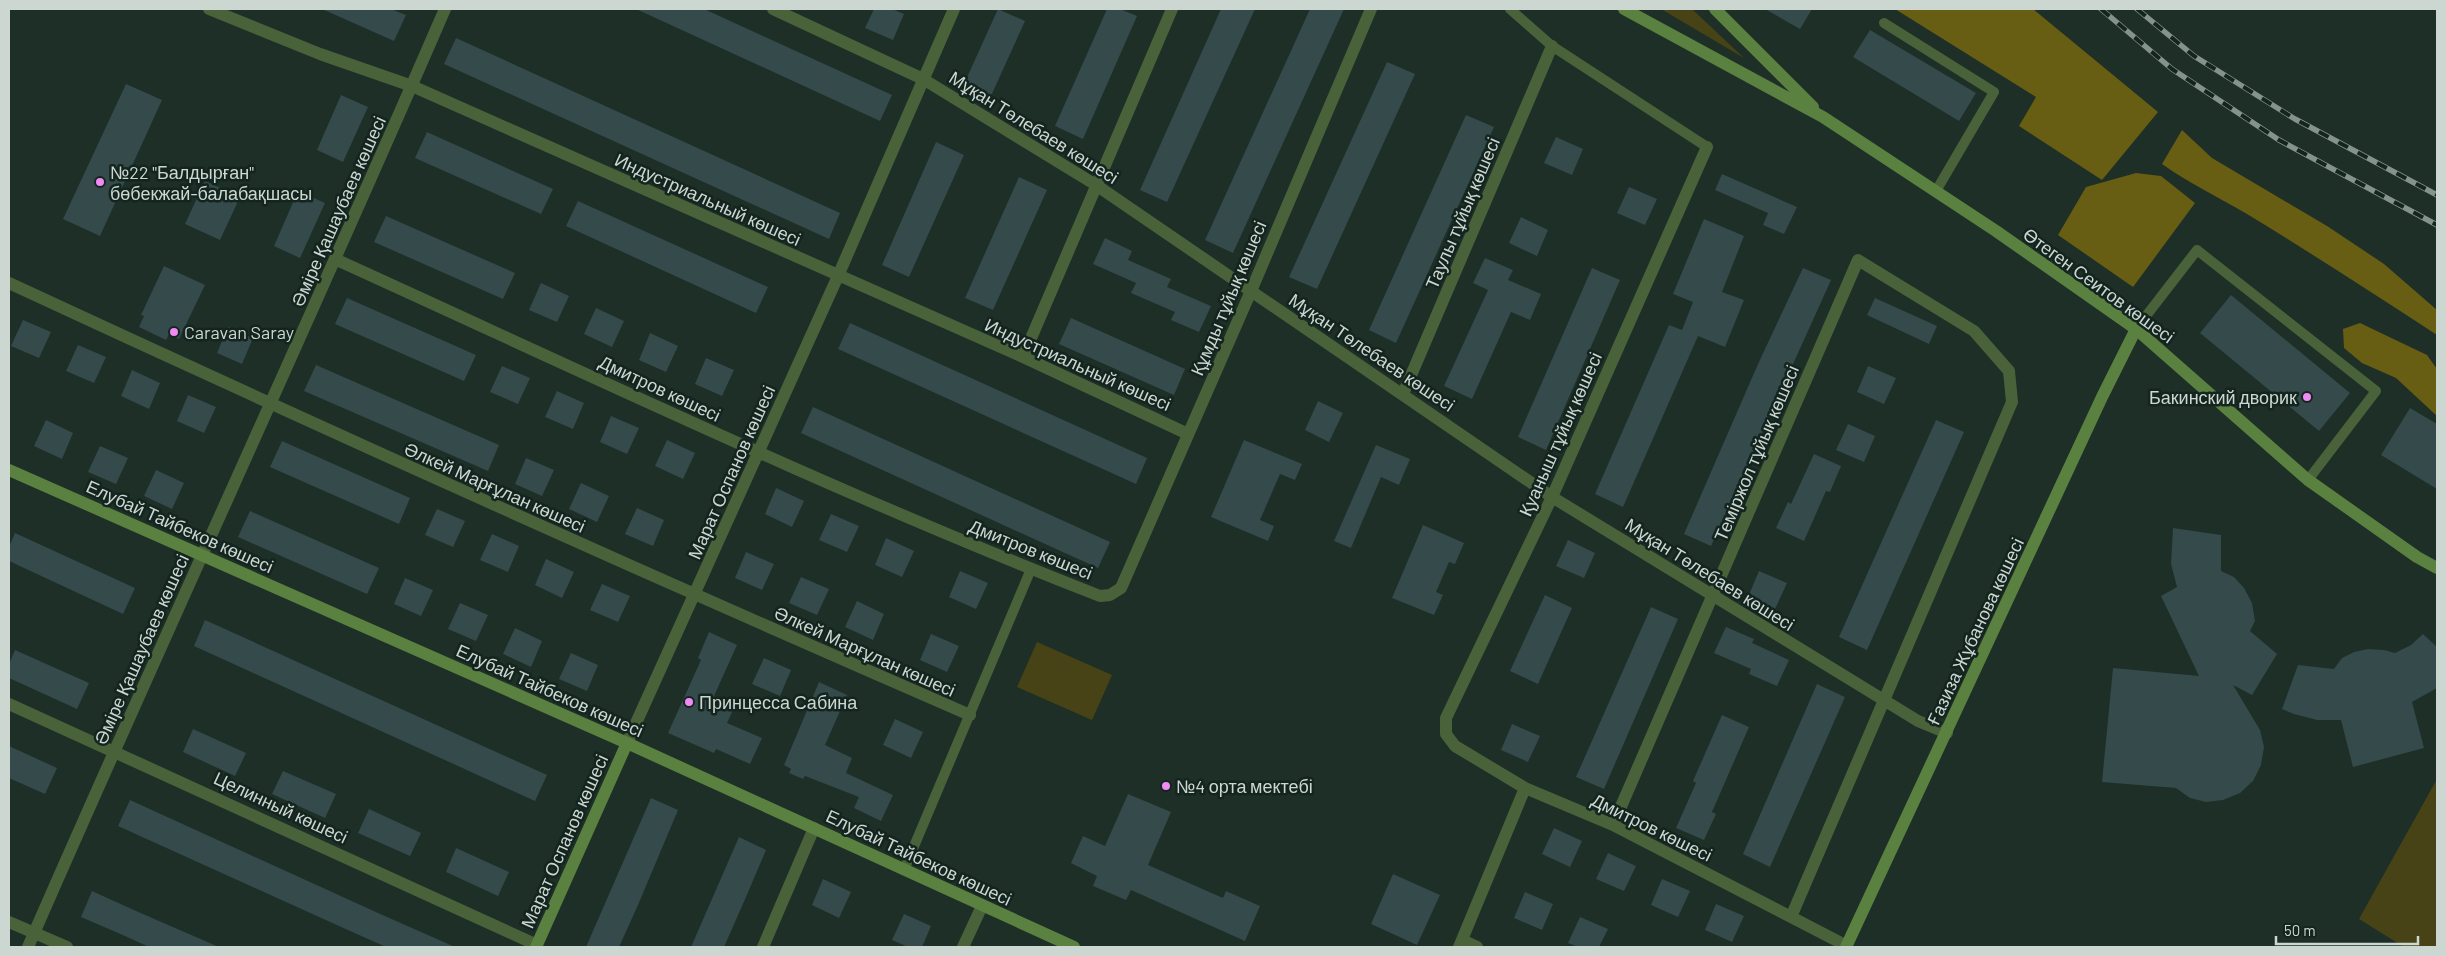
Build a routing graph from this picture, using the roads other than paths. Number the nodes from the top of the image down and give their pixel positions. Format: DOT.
graph roads {
  1 [pos="209,9"];
  2 [pos="445,9"];
  3 [pos="773,9"];
  4 [pos="954,9"];
  5 [pos="1172,9"];
  6 [pos="1371,9"];
  7 [pos="1510,9"];
  8 [pos="1624,9"];
  9 [pos="1716,9"];
  10 [pos="1884,23"];
  11 [pos="1552,46"];
  12 [pos="923,79"];
  13 [pos="412,86"];
  14 [pos="1823,117"];
  15 [pos="1707,147"];
  16 [pos="1096,185"];
  17 [pos="1936,191"];
  18 [pos="336,260"];
  19 [pos="838,276"];
  20 [pos="9,283"];
  21 [pos="1251,291"];
  22 [pos="2136,329"];
  23 [pos="1023,357"];
  24 [pos="1404,394"];
  25 [pos="271,405"];
  26 [pos="1188,434"];
  27 [pos="759,452"];
  28 [pos="9,470"];
  29 [pos="2308,480"];
  30 [pos="1552,497"];
  31 [pos="202,554"];
  32 [pos="2437,568"];
  33 [pos="1031,569"];
  34 [pos="694,595"];
  35 [pos="1110,595"];
  36 [pos="1713,597"];
  37 [pos="1884,701"];
  38 [pos="9,704"];
  39 [pos="970,715"];
  40 [pos="1947,733"];
  41 [pos="1446,734"];
  42 [pos="627,743"];
  43 [pos="115,751"];
  44 [pos="1525,788"];
  45 [pos="1613,825"];
  46 [pos="814,828"];
  47 [pos="904,870"];
  48 [pos="982,906"];
  49 [pos="1791,917"];
  50 [pos="9,922"];
  51 [pos="34,933"];
  52 [pos="1460,944"];
  53 [pos="536,946"];
  54 [pos="28,947"];
  55 [pos="67,947"];
  56 [pos="763,947"];
  57 [pos="963,947"];
  58 [pos="1074,947"];
  59 [pos="1477,947"];
  60 [pos="1847,947"];
  1 -- 13 [label="street, Индустриальный көшесі"];
  2 -- 13 [label="street, Әміре Қашаубаев көшесі"];
  3 -- 12 [label="street, Мұқан Төлебаев көшесі"];
  4 -- 12 [label="street, Марат Оспанов көшесі"];
  5 -- 16 [label="street"];
  6 -- 21 [label="street, Құмды тұйық көшесі"];
  7 -- 11 [label="lane"];
  8 -- 14 [label="main road"];
  9 -- 14 [label="main road"];
  10 -- 17 [label="lane"];
  11 -- 15 [label="lane"];
  11 -- 24 [label="street, Таулы тұйық көшесі"];
  12 -- 16 [label="street, Мұқан Төлебаев көшесі"];
  12 -- 19 [label="street, Марат Оспанов көшесі"];
  13 -- 18 [label="street, Әміре Қашаубаев көшесі"];
  13 -- 19 [label="street, Индустриальный көшесі"];
  14 -- 17 [label="main road, Өтеген Сеитов көшесі"];
  15 -- 30 [label="street, Қуаныш тұйық көшесі"];
  16 -- 21 [label="street, Мұқан Төлебаев көшесі"];
  16 -- 23 [label="street"];
  17 -- 22 [label="main road, Өтеген Сеитов көшесі"];
  18 -- 25 [label="street, Әміре Қашаубаев көшесі"];
  18 -- 27 [label="street, Дмитров көшесі"];
  19 -- 23 [label="street, Индустриальный көшесі"];
  19 -- 27 [label="street, Марат Оспанов көшесі"];
  20 -- 25 [label="street, Әлкей Марғұлан көшесі"];
  21 -- 24 [label="street, Мұқан Төлебаев көшесі"];
  21 -- 26 [label="street, Құмды тұйық көшесі"];
  22 -- 29 [label="main road, Өтеген Сеитов көшесі"];
  22 -- 29 [label="lane"];
  22 -- 40 [label="main road, Ғазиза Жұбанова көшесі"];
  23 -- 26 [label="street, Индустриальный көшесі"];
  24 -- 30 [label="street, Мұқан Төлебаев көшесі"];
  25 -- 31 [label="street, Әміре Қашаубаев көшесі"];
  25 -- 34 [label="street, Әлкей Марғұлан көшесі"];
  26 -- 35 [label="street, Құмды тұйық көшесі"];
  27 -- 33 [label="street, Дмитров көшесі"];
  27 -- 34 [label="street, Марат Оспанов көшесі"];
  28 -- 31 [label="main road, Елубай Тайбеков көшесі"];
  29 -- 32 [label="main road, Өтеген Сеитов көшесі"];
  30 -- 36 [label="street, Мұқан Төлебаев көшесі"];
  30 -- 41 [label="street, Қуаныш тұйық көшесі"];
  31 -- 42 [label="main road, Елубай Тайбеков көшесі"];
  31 -- 43 [label="street, Әміре Қашаубаев көшесі"];
  33 -- 35 [label="street, Дмитров көшесі"];
  33 -- 39 [label="lane"];
  34 -- 39 [label="street, Әлкей Марғұлан көшесі"];
  34 -- 42 [label="street, Марат Оспанов көшесі"];
  36 -- 37 [label="street, Мұқан Төлебаев көшесі"];
  36 -- 37 [label="street, Теміржол тұйық көшесі"];
  36 -- 45 [label="street, Теміржол тұйық көшесі"];
  37 -- 40 [label="street, Мұқан Төлебаев көшесі"];
  37 -- 49 [label="street"];
  38 -- 43 [label="street, Целинный көшесі"];
  39 -- 47 [label="lane"];
  40 -- 60 [label="main road, Ғазиза Жұбанова көшесі"];
  41 -- 44 [label="street, Дмитров көшесі"];
  42 -- 46 [label="main road, Елубай Тайбеков көшесі"];
  42 -- 53 [label="main road, Марат Оспанов көшесі"];
  43 -- 51 [label="street, Әміре Қашаубаев көшесі"];
  43 -- 53 [label="street, Целинный көшесі"];
  44 -- 45 [label="street, Дмитров көшесі"];
  44 -- 52 [label="street"];
  45 -- 49 [label="street, Дмитров көшесі"];
  46 -- 47 [label="main road, Елубай Тайбеков көшесі"];
  46 -- 56 [label="street"];
  47 -- 48 [label="main road, Елубай Тайбеков көшесі"];
  48 -- 57 [label="street"];
  48 -- 58 [label="main road, Елубай Тайбеков көшесі"];
  49 -- 60 [label="street, Дмитров көшесі"];
  50 -- 51 [label="street"];
  51 -- 54 [label="street, Әміре Қашаубаев көшесі"];
  51 -- 55 [label="street"];
  52 -- 59 [label="street"];
}
